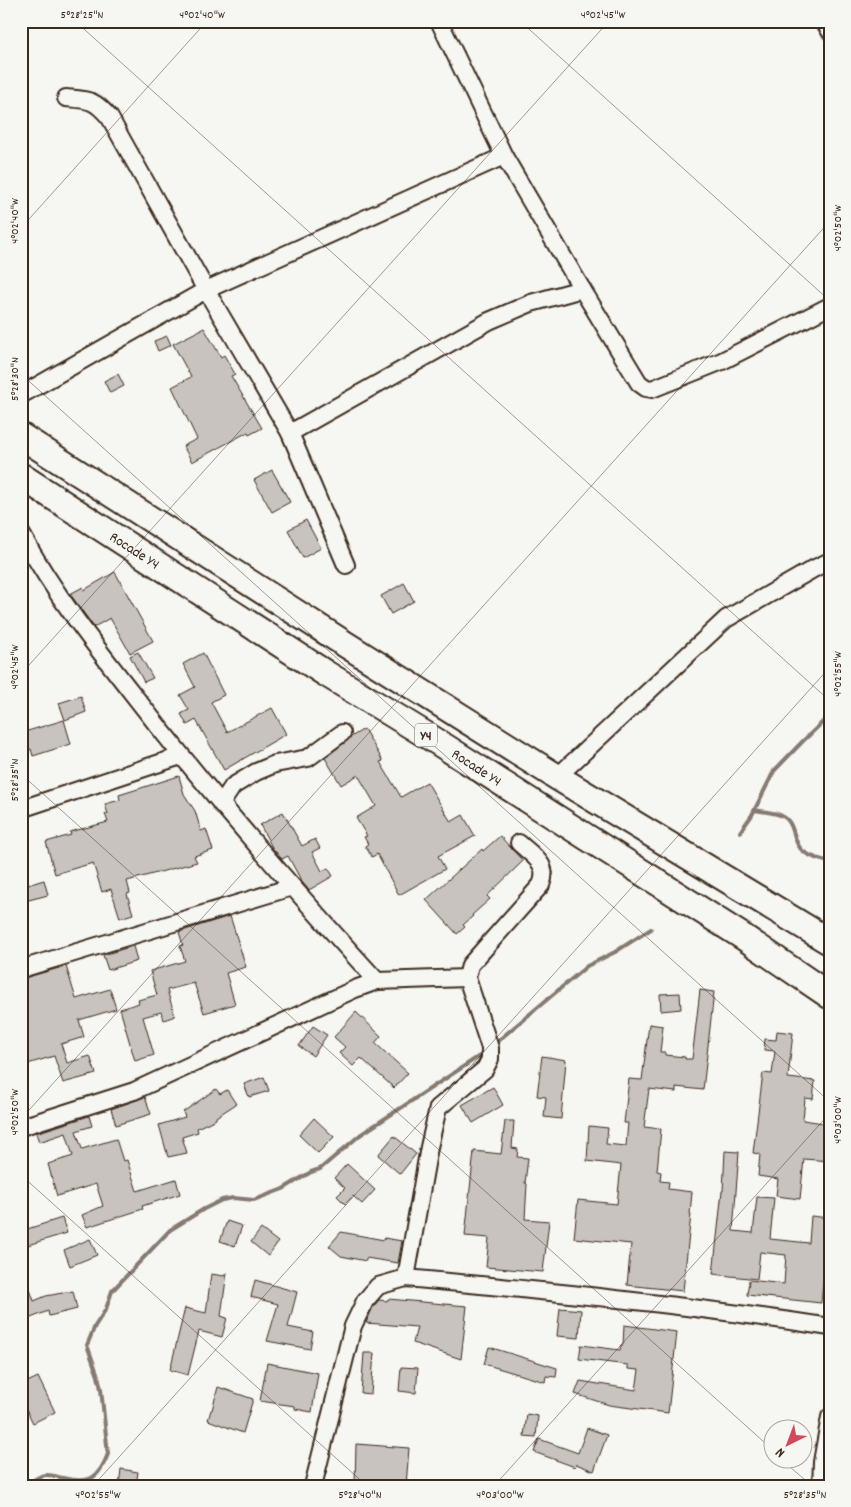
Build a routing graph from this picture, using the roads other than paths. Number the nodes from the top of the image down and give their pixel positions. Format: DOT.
graph roads {
  1 [pos="439,21"];
  2 [pos="824,21"];
  3 [pos="830,31"];
  4 [pos="66,98"];
  5 [pos="504,156"];
  6 [pos="582,289"];
  7 [pos="206,290"];
  8 [pos="830,306"];
  9 [pos="22,394"];
  10 [pos="290,433"];
  11 [pos="21,436"];
  12 [pos="21,476"];
  13 [pos="21,533"];
  14 [pos="830,561"];
  15 [pos="346,566"];
  16 [pos="342,733"];
  17 [pos="181,756"];
  18 [pos="557,777"];
  19 [pos="220,804"];
  20 [pos="21,809"];
  21 [pos="519,843"];
  22 [pos="292,887"];
  23 [pos="830,942"];
  24 [pos="21,969"];
  25 [pos="467,978"];
  26 [pos="378,981"];
  27 [pos="830,996"];
  28 [pos="21,1127"];
  29 [pos="406,1278"];
  30 [pos="830,1327"];
  31 [pos="830,1417"];
  32 [pos="313,1486"];
  33 [pos="821,1486"];
  1 -- 5 [label="street"];
  2 -- 3 [label="street"];
  4 -- 7 [label="street"];
  5 -- 6 [label="street"];
  5 -- 7 [label="street"];
  6 -- 8 [label="street"];
  6 -- 10 [label="street"];
  7 -- 9 [label="street"];
  7 -- 10 [label="street"];
  10 -- 15 [label="street"];
  11 -- 18 [label="highway, Y4"];
  12 -- 27 [label="highway, Rocade Y4 / Y4"];
  13 -- 17 [label="street"];
  14 -- 18 [label="street"];
  16 -- 19 [label="street"];
  17 -- 19 [label="street"];
  17 -- 20 [label="street"];
  18 -- 23 [label="highway, Y4"];
  19 -- 22 [label="street"];
  21 -- 25 [label="street"];
  22 -- 24 [label="street"];
  22 -- 26 [label="street"];
  25 -- 26 [label="street"];
  25 -- 29 [label="street"];
  26 -- 28 [label="street"];
  29 -- 30 [label="street"];
  29 -- 32 [label="street"];
  31 -- 33 [label="street"];
}
